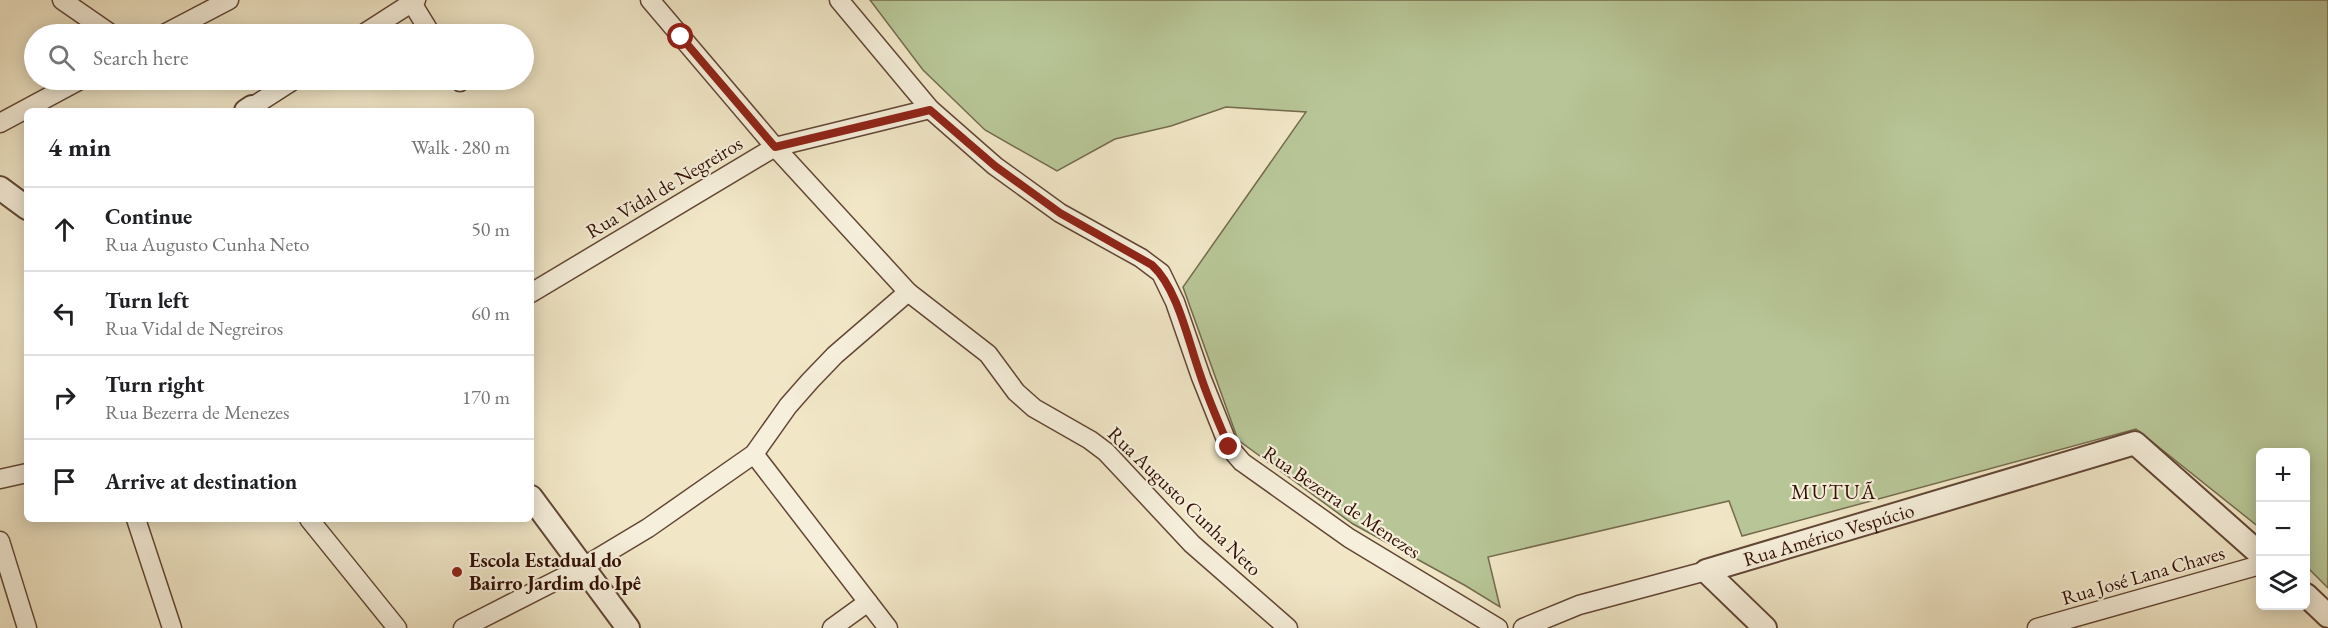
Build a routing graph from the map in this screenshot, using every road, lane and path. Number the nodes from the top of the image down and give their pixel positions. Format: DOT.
graph roads {
  1 [pos="62,0"];
  2 [pos="229,0"];
  3 [pos="650,0"];
  4 [pos="839,0"];
  5 [pos="414,1"];
  6 [pos="97,24"];
  7 [pos="183,24"];
  8 [pos="378,24"];
  9 [pos="426,24"];
  10 [pos="61,90"];
  11 [pos="280,90"];
  12 [pos="28,108"];
  13 [pos="254,108"];
  14 [pos="24,110"];
  15 [pos="930,110"];
  16 [pos="0,123"];
  17 [pos="775,147"];
  18 [pos="0,188"];
  19 [pos="24,206"];
  20 [pos="534,291"];
  21 [pos="908,292"];
  22 [pos="754,454"];
  23 [pos="24,474"];
  24 [pos="0,479"];
  25 [pos="534,501"];
  26 [pos="137,522"];
  27 [pos="311,522"];
  28 [pos="0,541"];
  29 [pos="2256,550"];
  30 [pos="2256,566"];
  31 [pos="583,567"];
  32 [pos="1706,571"];
  33 [pos="2310,599"];
  34 [pos="868,602"];
  35 [pos="2328,616"];
  36 [pos="2043,627"];
  37 [pos="27,628"];
  38 [pos="172,628"];
  39 [pos="397,628"];
  40 [pos="463,628"];
  41 [pos="628,628"];
  42 [pos="832,628"];
  43 [pos="888,628"];
  44 [pos="1288,628"];
  45 [pos="1498,628"];
  46 [pos="1523,628"];
  47 [pos="1765,628"];
  1 -- 6 [label="street"];
  2 -- 7 [label="street"];
  3 -- 17 [label="street, Rua Augusto Cunha Neto"];
  4 -- 15 [label="street, Rua Bezerra de Menezes"];
  5 -- 8 [label="street"];
  5 -- 9 [label="street"];
  10 -- 12 [label="street"];
  11 -- 13 [label="street"];
  14 -- 16 [label="street"];
  15 -- 17 [label="street, Rua Vidal de Negreiros"];
  15 -- 45 [label="street, Rua Bezerra de Menezes"];
  17 -- 20 [label="street, Rua Vidal de Negreiros"];
  17 -- 21 [label="street, Rua Augusto Cunha Neto"];
  18 -- 19 [label="street"];
  21 -- 22 [label="street"];
  21 -- 44 [label="street, Rua Augusto Cunha Neto"];
  22 -- 31 [label="street"];
  22 -- 34 [label="street"];
  23 -- 24 [label="street"];
  25 -- 31 [label="street"];
  26 -- 38 [label="street"];
  27 -- 39 [label="street"];
  28 -- 37 [label="street"];
  29 -- 32 [label="street, Rua Américo Vespúcio"];
  30 -- 36 [label="street, Rua José Lana Chaves"];
  31 -- 40 [label="street"];
  31 -- 41 [label="street"];
  32 -- 46 [label="street, Rua Américo Vespúcio"];
  32 -- 47 [label="street"];
  33 -- 35 [label="street"];
  34 -- 42 [label="street"];
  34 -- 43 [label="street"];
}
